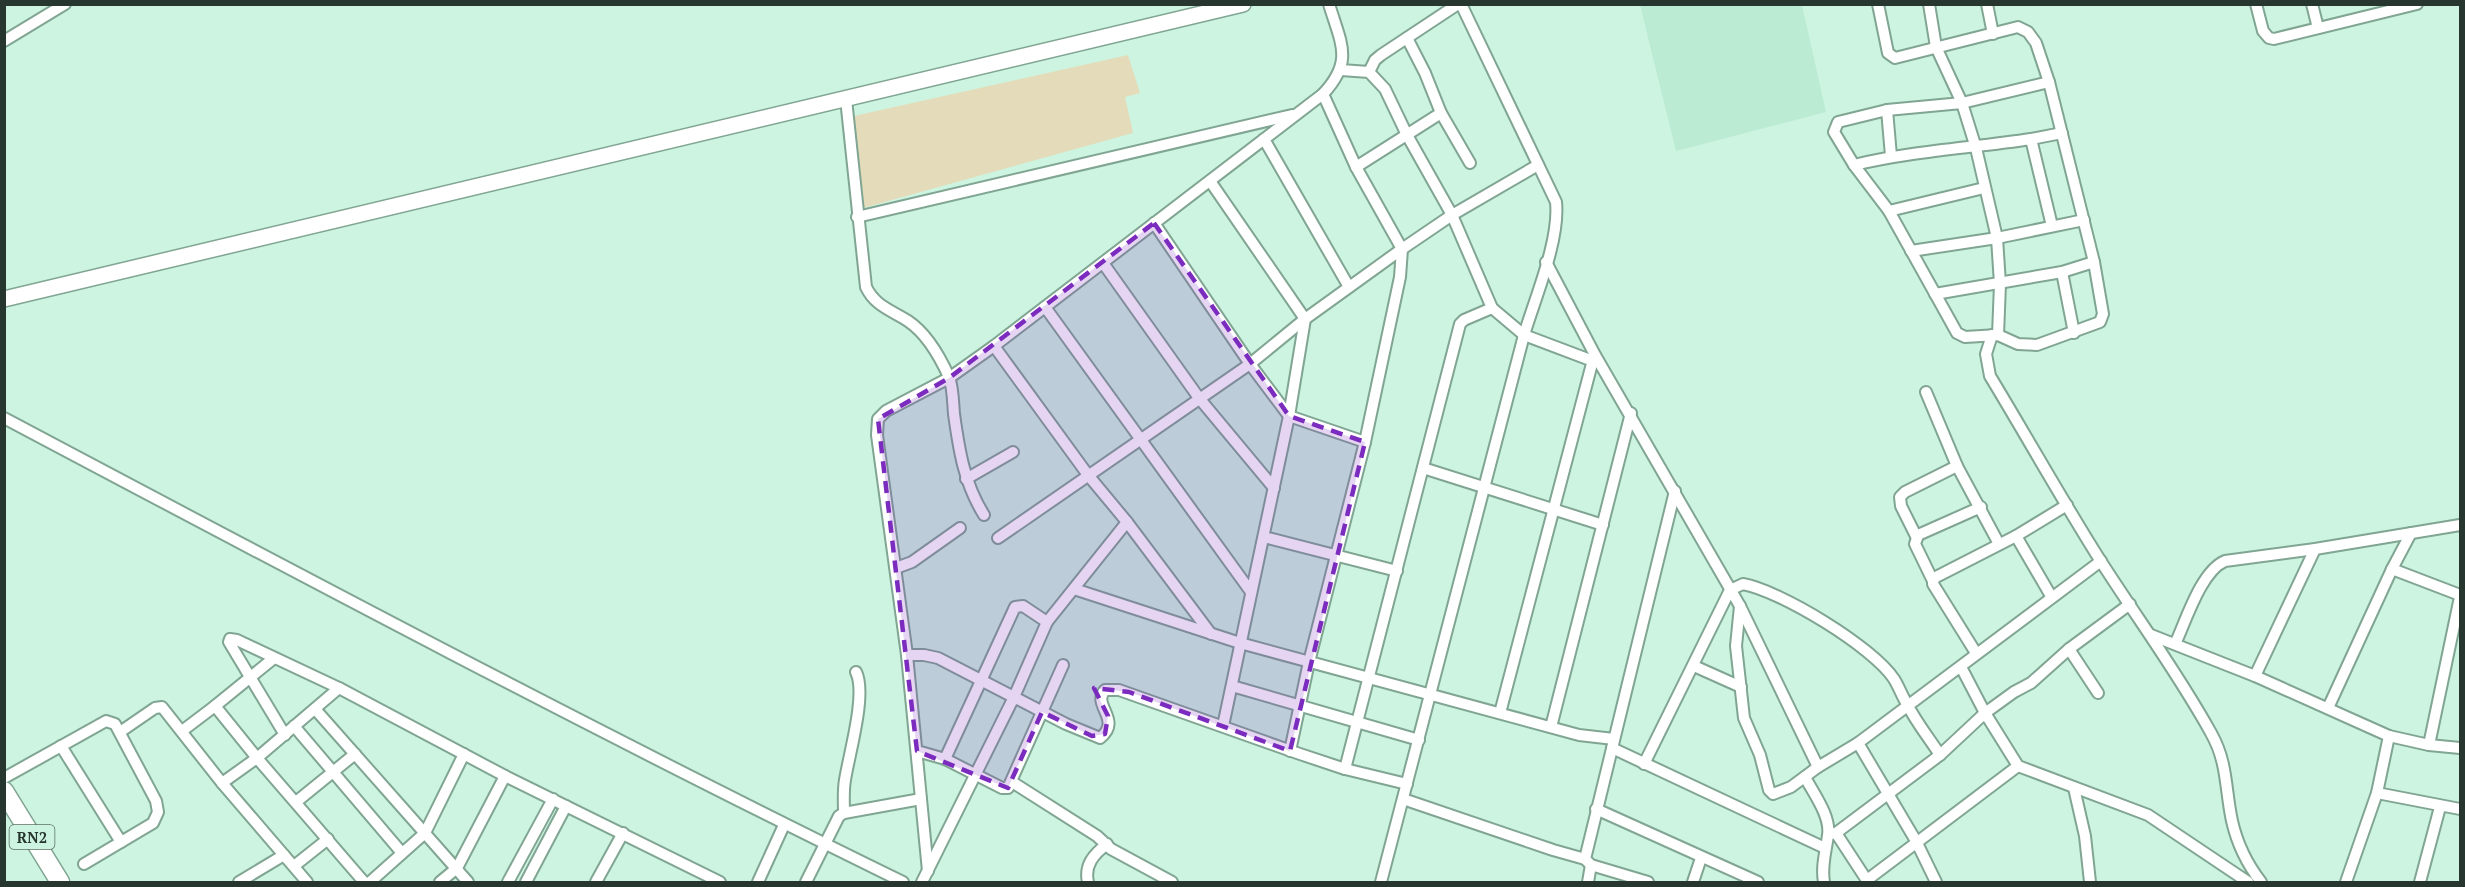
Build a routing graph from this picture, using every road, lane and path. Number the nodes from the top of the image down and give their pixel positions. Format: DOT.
graph roads {
  1 [pos="65,4"];
  2 [pos="1243,4"];
  3 [pos="1329,4"];
  4 [pos="1460,4"];
  5 [pos="1878,4"];
  6 [pos="1929,4"];
  7 [pos="1988,4"];
  8 [pos="2256,4"];
  9 [pos="2312,4"];
  10 [pos="2417,4"];
  11 [pos="2318,28"];
  12 [pos="1993,34"];
  13 [pos="1407,38"];
  14 [pos="4,41"];
  15 [pos="1936,46"];
  16 [pos="1341,70"];
  17 [pos="1370,72"];
  18 [pos="2049,82"];
  19 [pos="1323,94"];
  20 [pos="846,99"];
  21 [pos="1962,102"];
  22 [pos="1887,110"];
  23 [pos="1441,113"];
  24 [pos="1297,114"];
  25 [pos="2062,133"];
  26 [pos="1407,135"];
  27 [pos="1264,139"];
  28 [pos="2031,139"];
  29 [pos="1976,148"];
  30 [pos="1891,156"];
  31 [pos="1470,163"];
  32 [pos="1538,165"];
  33 [pos="1854,165"];
  34 [pos="1356,167"];
  35 [pos="1210,181"];
  36 [pos="1984,188"];
  37 [pos="1889,211"];
  38 [pos="1452,215"];
  39 [pos="857,217"];
  40 [pos="2084,220"];
  41 [pos="1154,224"];
  42 [pos="2052,226"];
  43 [pos="1997,238"];
  44 [pos="1402,249"];
  45 [pos="1911,251"];
  46 [pos="1546,262"];
  47 [pos="2094,262"];
  48 [pos="1102,263"];
  49 [pos="2062,272"];
  50 [pos="2000,284"];
  51 [pos="1349,287"];
  52 [pos="1935,294"];
  53 [pos="4,299"];
  54 [pos="1045,307"];
  55 [pos="1492,308"];
  56 [pos="1305,320"];
  57 [pos="2074,333"];
  58 [pos="1524,335"];
  59 [pos="1995,335"];
  60 [pos="994,346"];
  61 [pos="1594,358"];
  62 [pos="1250,364"];
  63 [pos="949,378"];
  64 [pos="1926,392"];
  65 [pos="1199,398"];
  66 [pos="1631,413"];
  67 [pos="1289,416"];
  68 [pos="4,418"];
  69 [pos="1139,439"];
  70 [pos="1365,442"];
  71 [pos="1013,453"];
  72 [pos="1958,466"];
  73 [pos="1423,468"];
  74 [pos="1088,475"];
  75 [pos="966,479"];
  76 [pos="1484,487"];
  77 [pos="1274,488"];
  78 [pos="1675,491"];
  79 [pos="2067,505"];
  80 [pos="1981,507"];
  81 [pos="1553,508"];
  82 [pos="984,515"];
  83 [pos="1127,522"];
  84 [pos="1603,525"];
  85 [pos="2460,525"];
  86 [pos="960,528"];
  87 [pos="2411,533"];
  88 [pos="2016,536"];
  89 [pos="1264,537"];
  90 [pos="998,538"];
  91 [pos="1917,538"];
  92 [pos="1999,544"];
  93 [pos="2315,549"];
  94 [pos="1336,556"];
  95 [pos="2101,561"];
  96 [pos="896,568"];
  97 [pos="2392,569"];
  98 [pos="1397,571"];
  99 [pos="1933,581"];
  100 [pos="1074,589"];
  101 [pos="1730,590"];
  102 [pos="1251,592"];
  103 [pos="2051,596"];
  104 [pos="2460,596"];
  105 [pos="2130,604"];
  106 [pos="1740,606"];
  107 [pos="1047,622"];
  108 [pos="1211,634"];
  109 [pos="2151,635"];
  110 [pos="1240,643"];
  111 [pos="2175,644"];
  112 [pos="2069,649"];
  113 [pos="1976,653"];
  114 [pos="907,655"];
  115 [pos="274,658"];
  116 [pos="1309,662"];
  117 [pos="1063,665"];
  118 [pos="1694,666"];
  119 [pos="1961,666"];
  120 [pos="856,672"];
  121 [pos="2255,676"];
  122 [pos="251,677"];
  123 [pos="1369,677"];
  124 [pos="981,681"];
  125 [pos="1232,686"];
  126 [pos="1741,687"];
  127 [pos="339,688"];
  128 [pos="2098,693"];
  129 [pos="1430,695"];
  130 [pos="1014,697"];
  131 [pos="1300,705"];
  132 [pos="215,706"];
  133 [pos="1907,706"];
  134 [pos="2328,708"];
  135 [pos="315,710"];
  136 [pos="1042,712"];
  137 [pos="1500,713"];
  138 [pos="1985,713"];
  139 [pos="1358,722"];
  140 [pos="294,726"];
  141 [pos="1223,726"];
  142 [pos="1551,727"];
  143 [pos="182,731"];
  144 [pos="120,732"];
  145 [pos="285,735"];
  146 [pos="2389,736"];
  147 [pos="1419,740"];
  148 [pos="1613,743"];
  149 [pos="1858,743"];
  150 [pos="2430,745"];
  151 [pos="61,746"];
  152 [pos="2460,748"];
  153 [pos="1290,750"];
  154 [pos="917,751"];
  155 [pos="355,754"];
  156 [pos="464,754"];
  157 [pos="1940,755"];
  158 [pos="257,758"];
  159 [pos="945,759"];
  160 [pos="1644,764"];
  161 [pos="2018,766"];
  162 [pos="1818,767"];
  163 [pos="1345,769"];
  164 [pos="331,772"];
  165 [pos="975,773"];
  166 [pos="505,776"];
  167 [pos="1804,777"];
  168 [pos="4,778"];
  169 [pos="1012,782"];
  170 [pos="222,783"];
  171 [pos="1407,784"];
  172 [pos="2074,788"];
  173 [pos="5,792"];
  174 [pos="2377,793"];
  175 [pos="1887,795"];
  176 [pos="553,799"];
  177 [pos="921,799"];
  178 [pos="1403,799"];
  179 [pos="296,802"];
  180 [pos="566,806"];
  181 [pos="2440,807"];
  182 [pos="1596,809"];
  183 [pos="2460,809"];
  184 [pos="844,813"];
  185 [pos="784,825"];
  186 [pos="425,833"];
  187 [pos="1832,833"];
  188 [pos="622,834"];
  189 [pos="328,839"];
  190 [pos="1916,841"];
  191 [pos="121,842"];
  192 [pos="825,844"];
  193 [pos="1107,844"];
  194 [pos="1825,848"];
  195 [pos="402,853"];
  196 [pos="284,855"];
  197 [pos="1701,858"];
  198 [pos="1588,862"];
  199 [pos="84,864"];
  200 [pos="294,866"];
  201 [pos="457,868"];
  202 [pos="928,871"];
  203 [pos="1867,881"];
  204 [pos="60,882"];
  205 [pos="239,882"];
  206 [pos="308,882"];
  207 [pos="364,882"];
  208 [pos="370,882"];
  209 [pos="440,882"];
  210 [pos="468,882"];
  211 [pos="508,882"];
  212 [pos="526,882"];
  213 [pos="596,882"];
  214 [pos="720,882"];
  215 [pos="758,882"];
  216 [pos="806,882"];
  217 [pos="903,882"];
  218 [pos="922,882"];
  219 [pos="1088,882"];
  220 [pos="1172,882"];
  221 [pos="1382,882"];
  222 [pos="1588,882"];
  223 [pos="1648,882"];
  224 [pos="1693,882"];
  225 [pos="1758,882"];
  226 [pos="1824,882"];
  227 [pos="1936,882"];
  228 [pos="2090,882"];
  229 [pos="2248,882"];
  230 [pos="2260,882"];
  231 [pos="2346,882"];
  232 [pos="2420,882"];
  1 -- 14 [label="street"];
  2 -- 20 [label="street"];
  3 -- 16 [label="street"];
  4 -- 13 [label="street"];
  4 -- 32 [label="street"];
  5 -- 15 [label="street"];
  6 -- 15 [label="street"];
  7 -- 12 [label="street"];
  8 -- 11 [label="street"];
  9 -- 11 [label="street"];
  10 -- 11 [label="street"];
  12 -- 15 [label="street"];
  12 -- 18 [label="street"];
  13 -- 17 [label="street"];
  13 -- 23 [label="street"];
  15 -- 21 [label="street"];
  16 -- 17 [label="street"];
  16 -- 19 [label="street"];
  17 -- 26 [label="street"];
  18 -- 21 [label="street"];
  18 -- 25 [label="street"];
  19 -- 24 [label="street"];
  19 -- 34 [label="street"];
  20 -- 39 [label="street"];
  20 -- 53 [label="street"];
  21 -- 22 [label="street"];
  21 -- 29 [label="street"];
  22 -- 30 [label="street"];
  22 -- 33 [label="street"];
  23 -- 26 [label="street"];
  23 -- 31 [label="street"];
  24 -- 27 [label="street"];
  24 -- 39 [label="street"];
  25 -- 28 [label="street"];
  25 -- 40 [label="street"];
  26 -- 34 [label="street"];
  26 -- 38 [label="street"];
  27 -- 35 [label="street"];
  27 -- 51 [label="street"];
  28 -- 29 [label="street"];
  28 -- 42 [label="street"];
  29 -- 30 [label="street"];
  29 -- 36 [label="street"];
  30 -- 33 [label="street"];
  32 -- 38 [label="street"];
  32 -- 46 [label="street"];
  33 -- 37 [label="street"];
  34 -- 44 [label="street"];
  35 -- 41 [label="street"];
  35 -- 56 [label="street"];
  36 -- 37 [label="street"];
  36 -- 43 [label="street"];
  37 -- 45 [label="street"];
  38 -- 44 [label="street"];
  38 -- 55 [label="street"];
  39 -- 63 [label="street"];
  40 -- 42 [label="street"];
  40 -- 47 [label="street"];
  41 -- 48 [label="street"];
  41 -- 62 [label="street"];
  42 -- 43 [label="street"];
  43 -- 45 [label="street"];
  43 -- 50 [label="street"];
  44 -- 51 [label="street"];
  44 -- 70 [label="street"];
  45 -- 52 [label="street"];
  46 -- 58 [label="street"];
  46 -- 61 [label="street"];
  47 -- 49 [label="street"];
  47 -- 57 [label="street"];
  48 -- 54 [label="street"];
  48 -- 65 [label="street"];
  49 -- 50 [label="street"];
  49 -- 57 [label="street"];
  50 -- 52 [label="street"];
  50 -- 59 [label="street"];
  51 -- 56 [label="street"];
  52 -- 59 [label="street"];
  54 -- 60 [label="street"];
  54 -- 69 [label="street"];
  55 -- 58 [label="street"];
  55 -- 73 [label="street"];
  56 -- 62 [label="street"];
  56 -- 67 [label="street"];
  57 -- 59 [label="street"];
  58 -- 61 [label="street"];
  58 -- 76 [label="street"];
  59 -- 79 [label="street"];
  60 -- 63 [label="street"];
  60 -- 74 [label="street"];
  61 -- 66 [label="street"];
  61 -- 81 [label="street"];
  62 -- 65 [label="street"];
  62 -- 67 [label="street"];
  63 -- 75 [label="street"];
  63 -- 96 [label="street"];
  64 -- 72 [label="street"];
  65 -- 69 [label="street"];
  65 -- 77 [label="street"];
  66 -- 78 [label="street"];
  66 -- 84 [label="street"];
  67 -- 70 [label="street"];
  67 -- 77 [label="street"];
  68 -- 185 [label="street"];
  69 -- 74 [label="street"];
  69 -- 102 [label="street"];
  70 -- 94 [label="street"];
  71 -- 75 [label="street"];
  72 -- 80 [label="street"];
  72 -- 91 [label="street"];
  73 -- 76 [label="street"];
  73 -- 98 [label="street"];
  74 -- 83 [label="street"];
  74 -- 90 [label="street"];
  75 -- 82 [label="street"];
  76 -- 81 [label="street"];
  76 -- 129 [label="street"];
  77 -- 89 [label="street"];
  78 -- 101 [label="street"];
  78 -- 148 [label="street"];
  79 -- 88 [label="street"];
  79 -- 95 [label="street"];
  80 -- 91 [label="street"];
  80 -- 92 [label="street"];
  81 -- 84 [label="street"];
  81 -- 137 [label="street"];
  83 -- 100 [label="street"];
  83 -- 108 [label="street"];
  84 -- 142 [label="street"];
  85 -- 87 [label="street"];
  86 -- 96 [label="street"];
  87 -- 93 [label="street"];
  87 -- 97 [label="street"];
  88 -- 92 [label="street"];
  88 -- 103 [label="street"];
  89 -- 94 [label="street"];
  89 -- 102 [label="street"];
  91 -- 99 [label="street"];
  92 -- 99 [label="street"];
  93 -- 111 [label="street"];
  93 -- 121 [label="street"];
  94 -- 98 [label="street"];
  94 -- 116 [label="street"];
  95 -- 103 [label="street"];
  95 -- 105 [label="street"];
  96 -- 114 [label="street"];
  97 -- 104 [label="street"];
  97 -- 134 [label="street"];
  98 -- 123 [label="street"];
  99 -- 113 [label="street"];
  100 -- 107 [label="street"];
  100 -- 108 [label="street"];
  101 -- 106 [label="street"];
  101 -- 118 [label="street"];
  101 -- 133 [label="street"];
  102 -- 110 [label="street"];
  103 -- 113 [label="street"];
  104 -- 150 [label="street"];
  105 -- 109 [label="street"];
  105 -- 112 [label="street"];
  106 -- 126 [label="street"];
  106 -- 162 [label="street"];
  107 -- 124 [label="street"];
  107 -- 130 [label="street"];
  108 -- 110 [label="street"];
  109 -- 111 [label="street"];
  109 -- 230 [label="street"];
  110 -- 116 [label="street"];
  110 -- 125 [label="street"];
  111 -- 121 [label="street"];
  112 -- 128 [label="street"];
  112 -- 138 [label="street"];
  113 -- 119 [label="street"];
  114 -- 124 [label="street"];
  114 -- 154 [label="street"];
  115 -- 122 [label="street"];
  115 -- 122 [label="street"];
  115 -- 127 [label="street"];
  116 -- 123 [label="street"];
  116 -- 131 [label="street"];
  117 -- 136 [label="street"];
  118 -- 126 [label="street"];
  118 -- 160 [label="street"];
  119 -- 133 [label="street"];
  119 -- 138 [label="street"];
  120 -- 184 [label="street"];
  121 -- 134 [label="street"];
  122 -- 132 [label="street"];
  122 -- 145 [label="street"];
  123 -- 129 [label="street"];
  123 -- 139 [label="street"];
  124 -- 130 [label="street"];
  124 -- 159 [label="street"];
  125 -- 131 [label="street"];
  125 -- 141 [label="street"];
  126 -- 167 [label="street"];
  127 -- 135 [label="street"];
  127 -- 156 [label="street"];
  129 -- 137 [label="street"];
  129 -- 147 [label="street"];
  130 -- 136 [label="street"];
  130 -- 165 [label="street"];
  131 -- 139 [label="street"];
  131 -- 153 [label="street"];
  132 -- 143 [label="street"];
  132 -- 158 [label="street"];
  133 -- 149 [label="street"];
  133 -- 157 [label="street"];
  134 -- 146 [label="street"];
  135 -- 140 [label="street"];
  135 -- 155 [label="street"];
  136 -- 141 [label="street"];
  136 -- 169 [label="street"];
  137 -- 142 [label="street"];
  138 -- 157 [label="street"];
  138 -- 161 [label="street"];
  139 -- 147 [label="street"];
  139 -- 163 [label="street"];
  140 -- 145 [label="street"];
  140 -- 164 [label="street"];
  141 -- 153 [label="street"];
  142 -- 148 [label="street"];
  143 -- 144 [label="street"];
  143 -- 170 [label="street"];
  144 -- 151 [label="street"];
  144 -- 191 [label="street"];
  145 -- 158 [label="street"];
  146 -- 150 [label="street"];
  146 -- 174 [label="street"];
  147 -- 171 [label="street"];
  148 -- 160 [label="street"];
  148 -- 182 [label="street"];
  149 -- 162 [label="street"];
  149 -- 175 [label="street"];
  150 -- 152 [label="street"];
  151 -- 168 [label="street"];
  151 -- 191 [label="street"];
  153 -- 163 [label="street"];
  154 -- 159 [label="street"];
  154 -- 177 [label="street"];
  155 -- 164 [label="street"];
  155 -- 186 [label="street"];
  156 -- 166 [label="street"];
  156 -- 186 [label="street"];
  157 -- 175 [label="street"];
  158 -- 170 [label="street"];
  158 -- 179 [label="street"];
  159 -- 165 [label="street"];
  160 -- 194 [label="street"];
  161 -- 172 [label="street"];
  161 -- 190 [label="street"];
  162 -- 167 [label="street"];
  163 -- 171 [label="street"];
  164 -- 179 [label="street"];
  164 -- 195 [label="street"];
  165 -- 169 [label="street"];
  165 -- 202 [label="street"];
  166 -- 176 [label="street"];
  166 -- 201 [label="street"];
  167 -- 187 [label="street"];
  169 -- 193 [label="street"];
  170 -- 196 [label="street"];
  171 -- 178 [label="street"];
  172 -- 228 [label="street"];
  172 -- 229 [label="street"];
  173 -- 204 [label="highway, RN2"];
  174 -- 181 [label="street"];
  174 -- 231 [label="street"];
  175 -- 187 [label="street"];
  175 -- 190 [label="street"];
  176 -- 180 [label="street"];
  176 -- 211 [label="street"];
  177 -- 184 [label="street"];
  177 -- 202 [label="street"];
  178 -- 198 [label="street"];
  178 -- 221 [label="street"];
  179 -- 189 [label="street"];
  180 -- 188 [label="street"];
  180 -- 212 [label="street"];
  181 -- 183 [label="street"];
  181 -- 232 [label="street"];
  182 -- 197 [label="street"];
  182 -- 198 [label="street"];
  184 -- 192 [label="street"];
  185 -- 192 [label="street"];
  185 -- 215 [label="street"];
  186 -- 195 [label="street"];
  186 -- 201 [label="street"];
  187 -- 194 [label="street"];
  187 -- 203 [label="street"];
  188 -- 213 [label="street"];
  188 -- 214 [label="street"];
  189 -- 200 [label="street"];
  189 -- 207 [label="street"];
  190 -- 203 [label="street"];
  190 -- 227 [label="street"];
  191 -- 199 [label="street"];
  192 -- 216 [label="street"];
  192 -- 217 [label="street"];
  193 -- 219 [label="street"];
  193 -- 220 [label="street"];
  194 -- 226 [label="street"];
  195 -- 208 [label="street"];
  196 -- 200 [label="street"];
  196 -- 205 [label="street"];
  197 -- 224 [label="street"];
  197 -- 225 [label="street"];
  198 -- 222 [label="street"];
  198 -- 223 [label="street"];
  200 -- 206 [label="street"];
  201 -- 209 [label="street"];
  201 -- 210 [label="street"];
  202 -- 218 [label="street"];
}
